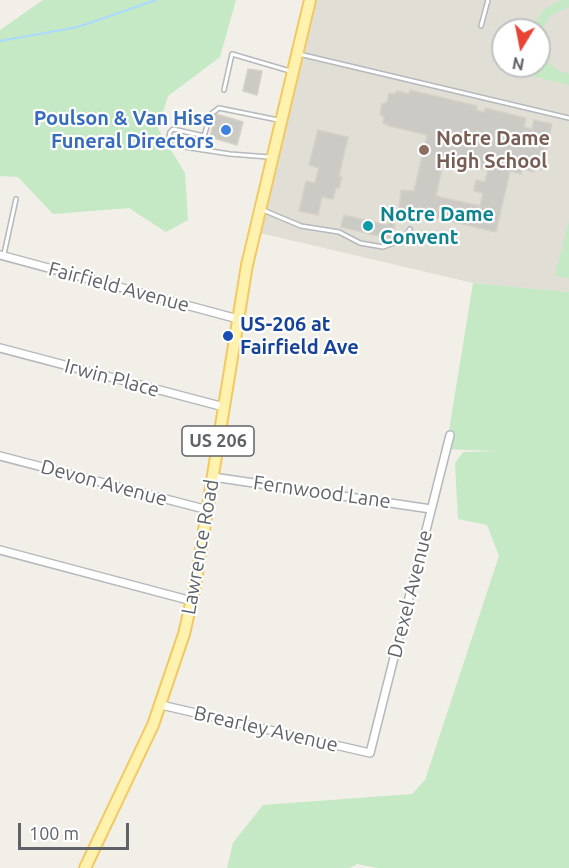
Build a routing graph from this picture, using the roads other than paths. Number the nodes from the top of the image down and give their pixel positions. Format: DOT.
graph roads {
  1 [pos="310,0"];
  2 [pos="488,0"];
  3 [pos="481,26"];
  4 [pos="296,54"];
  5 [pos="292,72"];
  6 [pos="224,90"];
  7 [pos="569,118"];
  8 [pos="280,121"];
  9 [pos="204,136"];
  10 [pos="202,150"];
  11 [pos="271,157"];
  12 [pos="16,199"];
  13 [pos="259,208"];
  14 [pos="410,229"];
  15 [pos="2,256"];
  16 [pos="238,319"];
  17 [pos="0,348"];
  18 [pos="224,407"];
  19 [pos="450,435"];
  20 [pos="0,456"];
  21 [pos="213,477"];
  22 [pos="431,509"];
  23 [pos="207,510"];
  24 [pos="0,550"];
  25 [pos="192,601"];
  26 [pos="161,705"];
  27 [pos="370,753"];
  28 [pos="85,868"];
  1 -- 4 [label="main road, Lawrence Road / US 206"];
  2 -- 3 [label="lane"];
  4 -- 5 [label="main road, Lawrence Road / US 206"];
  4 -- 7 [label="lane"];
  5 -- 6 [label="lane"];
  5 -- 8 [label="main road, Lawrence Road / US 206"];
  8 -- 9 [label="lane"];
  8 -- 11 [label="main road, Lawrence Road / US 206"];
  9 -- 10 [label="lane"];
  9 -- 10 [label="lane"];
  10 -- 11 [label="lane"];
  11 -- 13 [label="main road, Lawrence Road / US 206"];
  12 -- 15 [label="lane"];
  13 -- 14 [label="lane"];
  13 -- 16 [label="main road, Lawrence Road / US 206"];
  15 -- 16 [label="street, Fairfield Avenue"];
  16 -- 18 [label="main road, Lawrence Road / US 206"];
  17 -- 18 [label="street, Irwin Place"];
  18 -- 21 [label="main road, Lawrence Road / US 206"];
  19 -- 22 [label="street, Drexel Avenue"];
  20 -- 23 [label="street, Devon Avenue"];
  21 -- 22 [label="street, Fernwood Lane"];
  21 -- 23 [label="main road, Lawrence Road / US 206"];
  22 -- 27 [label="street, Drexel Avenue"];
  23 -- 25 [label="main road, Lawrence Road / US 206"];
  24 -- 25 [label="street"];
  25 -- 26 [label="main road, Lawrence Road / US 206"];
  26 -- 27 [label="street, Brearley Avenue"];
  26 -- 28 [label="main road, Lawrence Road / US 206"];
}
